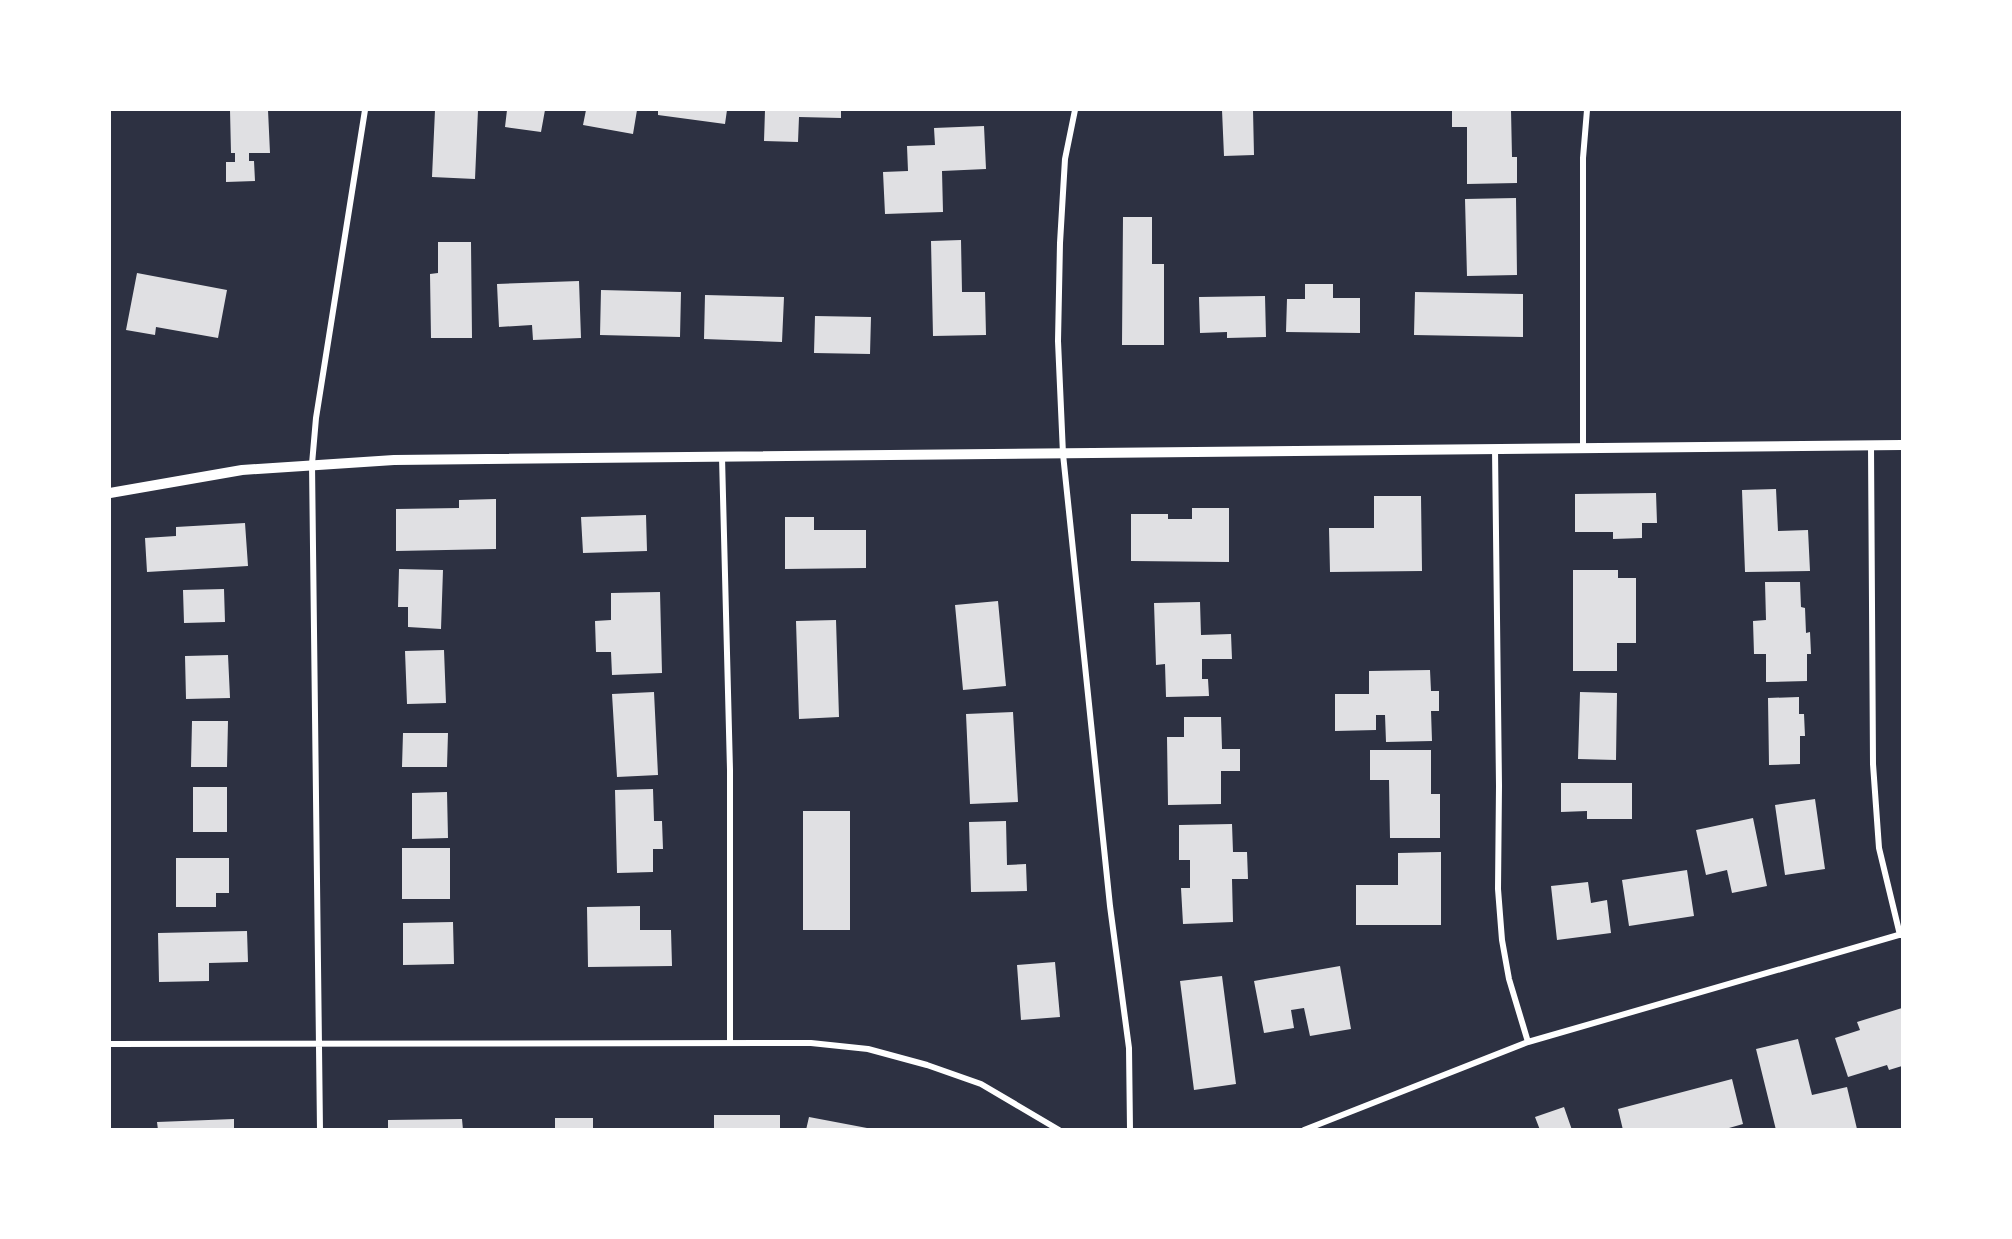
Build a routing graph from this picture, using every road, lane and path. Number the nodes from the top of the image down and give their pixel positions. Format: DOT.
graph roads {
  1 [pos="365,110"];
  2 [pos="1075,110"];
  3 [pos="1587,110"];
  4 [pos="1902,445"];
  5 [pos="1870,446"];
  6 [pos="1583,448"];
  7 [pos="1495,449"];
  8 [pos="1063,454"];
  9 [pos="722,457"];
  10 [pos="312,464"];
  11 [pos="110,493"];
  12 [pos="1901,934"];
  13 [pos="1528,1042"];
  14 [pos="318,1043"];
  15 [pos="730,1043"];
  16 [pos="110,1044"];
  17 [pos="320,1130"];
  18 [pos="1059,1130"];
  19 [pos="1130,1130"];
  20 [pos="1304,1130"];
  1 -- 10 [label="street"];
  2 -- 8 [label="street"];
  3 -- 6 [label="street"];
  4 -- 5 [label="street"];
  5 -- 6 [label="street"];
  5 -- 12 [label="street"];
  6 -- 7 [label="street"];
  7 -- 8 [label="street"];
  7 -- 13 [label="street"];
  8 -- 9 [label="street"];
  8 -- 19 [label="street"];
  9 -- 10 [label="street"];
  9 -- 15 [label="street"];
  10 -- 11 [label="street"];
  10 -- 14 [label="street"];
  12 -- 13 [label="street"];
  13 -- 20 [label="street"];
  14 -- 15 [label="street"];
  14 -- 16 [label="street"];
  14 -- 17 [label="street"];
  15 -- 18 [label="street"];
}
